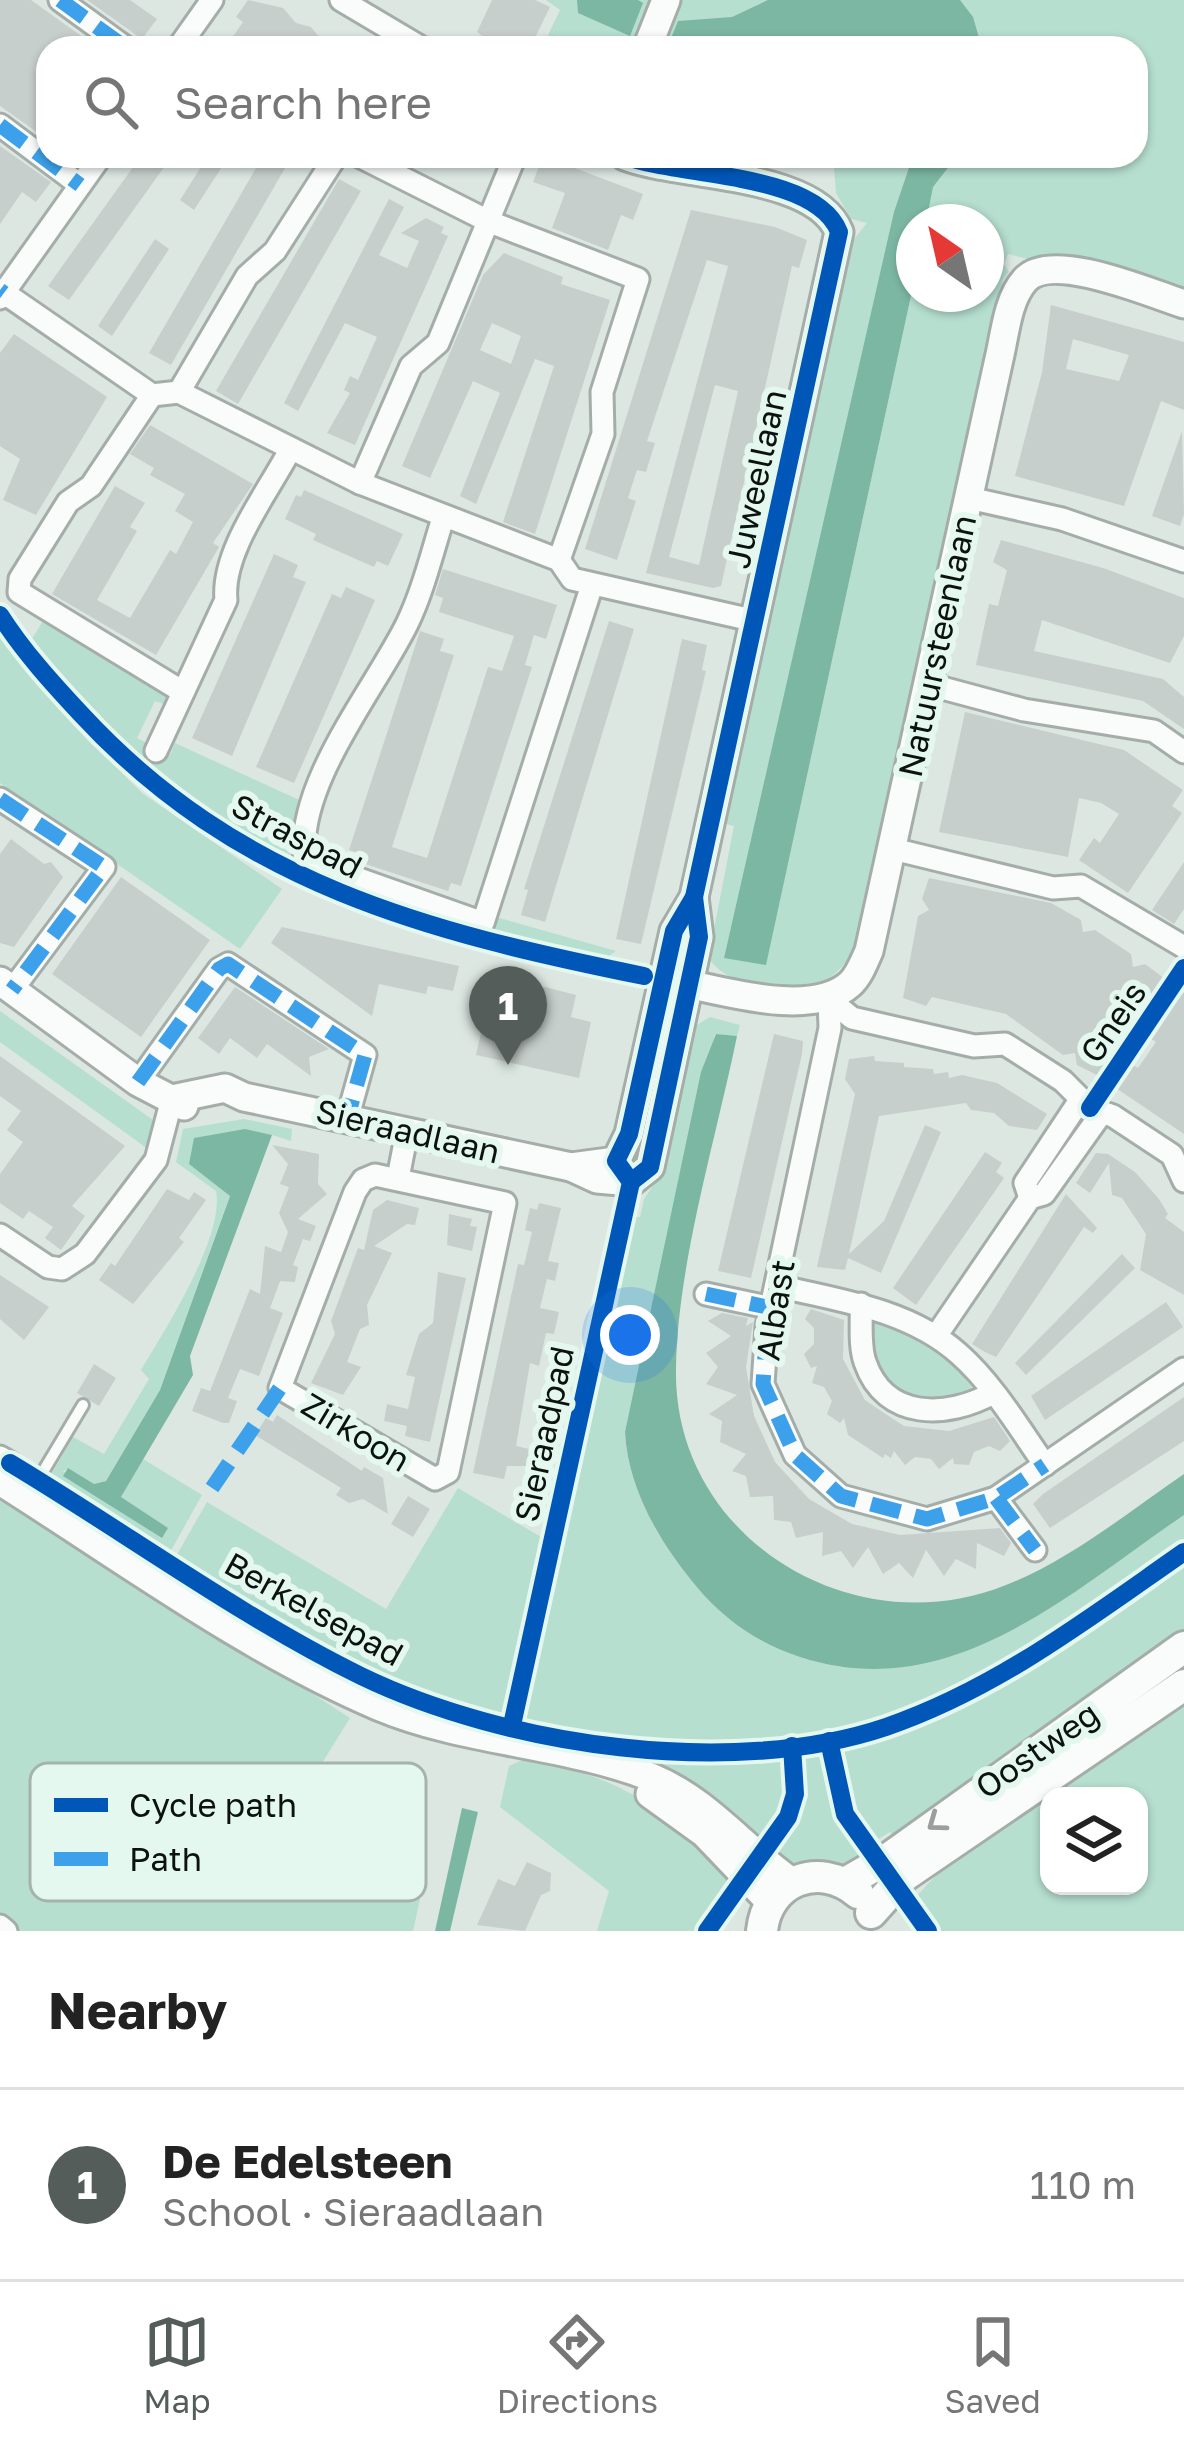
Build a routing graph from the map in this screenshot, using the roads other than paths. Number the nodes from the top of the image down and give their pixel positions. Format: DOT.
graph roads {
  1 [pos="60,0"];
  2 [pos="212,0"];
  3 [pos="341,0"];
  4 [pos="666,0"];
  5 [pos="109,36"];
  6 [pos="186,36"];
  7 [pos="402,36"];
  8 [pos="652,36"];
  9 [pos="0,125"];
  10 [pos="36,152"];
  11 [pos="57,168"];
  12 [pos="92,168"];
  13 [pos="328,168"];
  14 [pos="383,168"];
  15 [pos="510,168"];
  16 [pos="711,168"];
  17 [pos="80,185"];
  18 [pos="490,222"];
  19 [pos="1,293"];
  20 [pos="1184,304"];
  21 [pos="179,392"];
  22 [pos="152,395"];
  23 [pos="290,450"];
  24 [pos="360,483"];
  25 [pos="969,498"];
  26 [pos="443,518"];
  27 [pos="559,560"];
  28 [pos="1184,561"];
  29 [pos="592,585"];
  30 [pos="756,620"];
  31 [pos="931,685"];
  32 [pos="183,692"];
  33 [pos="156,751"];
  34 [pos="1184,752"];
  35 [pos="0,799"];
  36 [pos="893,849"];
  37 [pos="1184,947"];
  38 [pos="676,981"];
  39 [pos="6,985"];
  40 [pos="829,999"];
  41 [pos="138,1082"];
  42 [pos="172,1099"];
  43 [pos="1080,1100"];
  44 [pos="1101,1114"];
  45 [pos="348,1116"];
  46 [pos="407,1132"];
  47 [pos="398,1178"];
  48 [pos="1184,1181"];
  49 [pos="1030,1198"];
  50 [pos="0,1235"];
  51 [pos="777,1286"];
  52 [pos="706,1294"];
  53 [pos="861,1304"];
  54 [pos="772,1308"];
  55 [pos="936,1336"];
  56 [pos="1184,1369"];
  57 [pos="993,1393"];
  58 [pos="82,1405"];
  59 [pos="1045,1465"];
  60 [pos="3,1467"];
  61 [pos="27,1498"];
  62 [pos="996,1498"];
  63 [pos="1035,1550"];
  64 [pos="1184,1647"];
  65 [pos="1184,1684"];
  66 [pos="906,1863"];
  67 [pos="776,1912"];
  68 [pos="870,1912"];
  1 -- 5 [label="street"];
  2 -- 6 [label="street"];
  3 -- 7 [label="street"];
  4 -- 8 [label="street"];
  9 -- 10 [label="street"];
  11 -- 17 [label="street"];
  12 -- 17 [label="street"];
  13 -- 21 [label="street"];
  14 -- 18 [label="street"];
  15 -- 18 [label="street"];
  16 -- 30 [label="street, Juweellaan"];
  17 -- 19 [label="street"];
  18 -- 24 [label="street"];
  18 -- 27 [label="street"];
  19 -- 22 [label="street"];
  20 -- 25 [label="street, Natuursteenlaan"];
  21 -- 22 [label="street"];
  21 -- 23 [label="street"];
  22 -- 32 [label="street"];
  23 -- 24 [label="street"];
  23 -- 32 [label="street"];
  24 -- 26 [label="street"];
  25 -- 28 [label="street"];
  25 -- 31 [label="street, Natuursteenlaan"];
  26 -- 27 [label="street"];
  26 -- 29 [label="street"];
  27 -- 29 [label="street"];
  29 -- 30 [label="street"];
  30 -- 38 [label="street, Juweellaan"];
  31 -- 34 [label="street"];
  31 -- 36 [label="street, Natuursteenlaan"];
  32 -- 33 [label="street"];
  35 -- 39 [label="street"];
  36 -- 37 [label="street"];
  36 -- 40 [label="street, Natuursteenlaan"];
  38 -- 40 [label="street"];
  38 -- 46 [label="street, Sieraadlaan"];
  39 -- 41 [label="street, Sieraadlaan"];
  40 -- 43 [label="street"];
  40 -- 51 [label="street, Albast"];
  41 -- 42 [label="street, Sieraadlaan"];
  41 -- 45 [label="street"];
  42 -- 45 [label="street, Sieraadlaan"];
  42 -- 50 [label="street"];
  43 -- 44 [label="street"];
  43 -- 49 [label="street"];
  44 -- 48 [label="street"];
  44 -- 49 [label="street"];
  45 -- 46 [label="street, Sieraadlaan"];
  46 -- 47 [label="street"];
  47 -- 47 [label="street, Zirkoon"];
  49 -- 55 [label="street"];
  51 -- 53 [label="street"];
  51 -- 54 [label="street, Albast"];
  52 -- 54 [label="street"];
  53 -- 55 [label="street"];
  53 -- 57 [label="street"];
  54 -- 62 [label="street, Albast"];
  55 -- 57 [label="street"];
  56 -- 59 [label="street, Albast"];
  57 -- 59 [label="street"];
  58 -- 61 [label="lane"];
  59 -- 62 [label="street, Albast"];
  60 -- 61 [label="street"];
  61 -- 67 [label="street"];
  62 -- 63 [label="street"];
  64 -- 66 [label="main road, Oostweg, one-way"];
  65 -- 66 [label="main road, Oostweg"];
  66 -- 68 [label="main road, Oostweg"];
  67 -- 68 [label="main road"];
}
